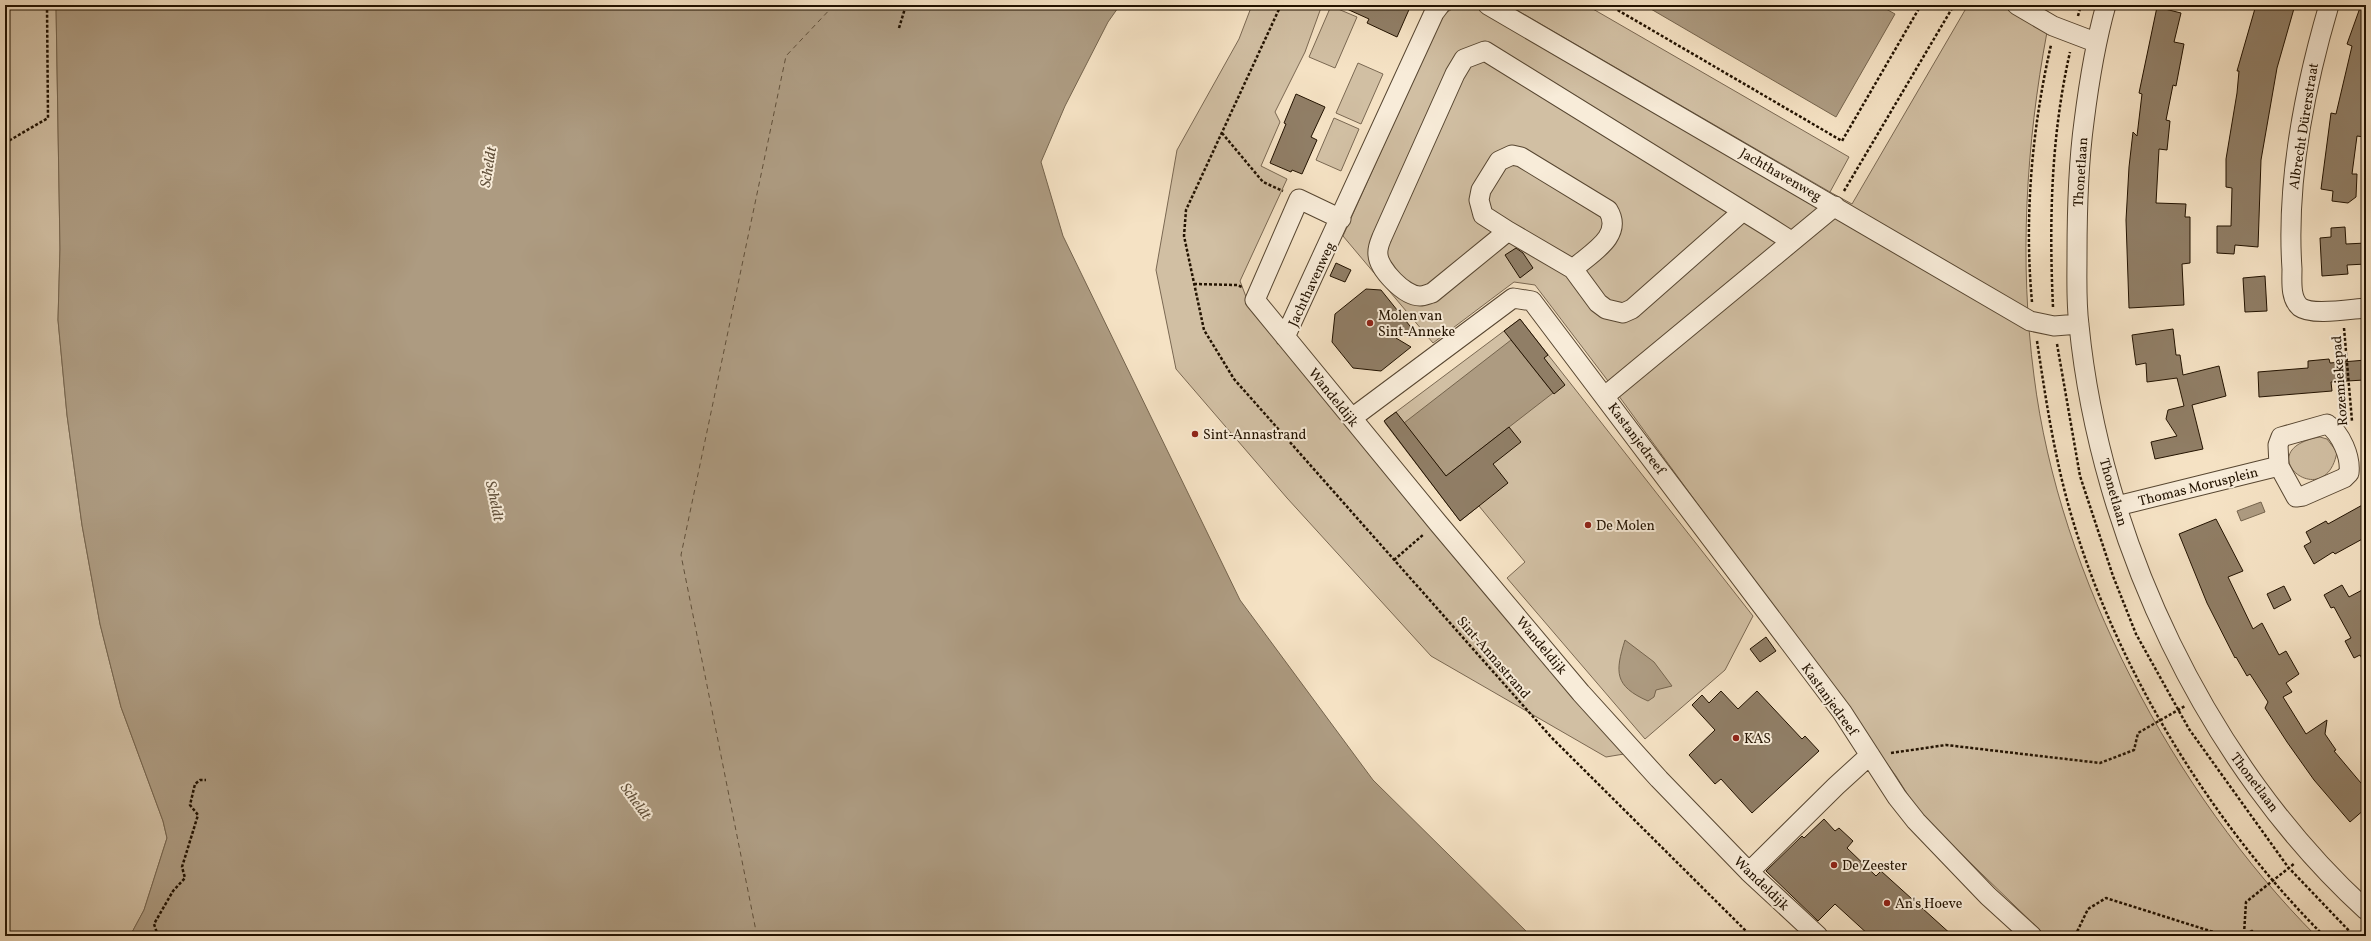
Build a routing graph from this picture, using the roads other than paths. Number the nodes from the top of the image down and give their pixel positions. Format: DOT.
graph roads {
  1 [pos="1440,5"];
  2 [pos="1488,5"];
  3 [pos="2017,5"];
  4 [pos="2106,5"];
  5 [pos="2329,5"];
  6 [pos="2095,42"];
  7 [pos="1835,206"];
  8 [pos="1743,211"];
  9 [pos="1341,219"];
  10 [pos="1508,231"];
  11 [pos="1791,241"];
  12 [pos="1574,269"];
  13 [pos="2366,308"];
  14 [pos="2079,324"];
  15 [pos="1286,337"];
  16 [pos="1605,396"];
  17 [pos="1352,418"];
  18 [pos="2279,466"];
  19 [pos="2117,506"];
  20 [pos="1870,756"];
  21 [pos="1750,872"];
  22 [pos="2366,910"];
  23 [pos="1818,936"];
  24 [pos="2032,936"];
  1 -- 9 [label="street, Jachthavenweg"];
  2 -- 7 [label="street, Jachthavenweg"];
  3 -- 6 [label="street"];
  4 -- 6 [label="street, Thonetlaan"];
  5 -- 13 [label="street, Albrecht Dürerstraat"];
  6 -- 14 [label="street, Thonetlaan"];
  7 -- 11 [label="street"];
  7 -- 14 [label="street, Jachthavenweg"];
  8 -- 10 [label="street"];
  8 -- 11 [label="street"];
  8 -- 12 [label="street"];
  9 -- 15 [label="street, Jachthavenweg"];
  9 -- 15 [label="street, Jachthavenweg"];
  10 -- 12 [label="street"];
  10 -- 12 [label="street"];
  11 -- 16 [label="street"];
  14 -- 19 [label="street, Thonetlaan"];
  15 -- 17 [label="street, Wandeldijk"];
  16 -- 17 [label="street, Kastanjedreef"];
  16 -- 20 [label="street, Kastanjedreef"];
  17 -- 21 [label="street, Wandeldijk"];
  18 -- 19 [label="street, Thomas Morusplein"];
  19 -- 22 [label="street, Thonetlaan"];
  20 -- 21 [label="street"];
  20 -- 24 [label="street, Kastanjedreef"];
  21 -- 23 [label="street, Wandeldijk"];
}
